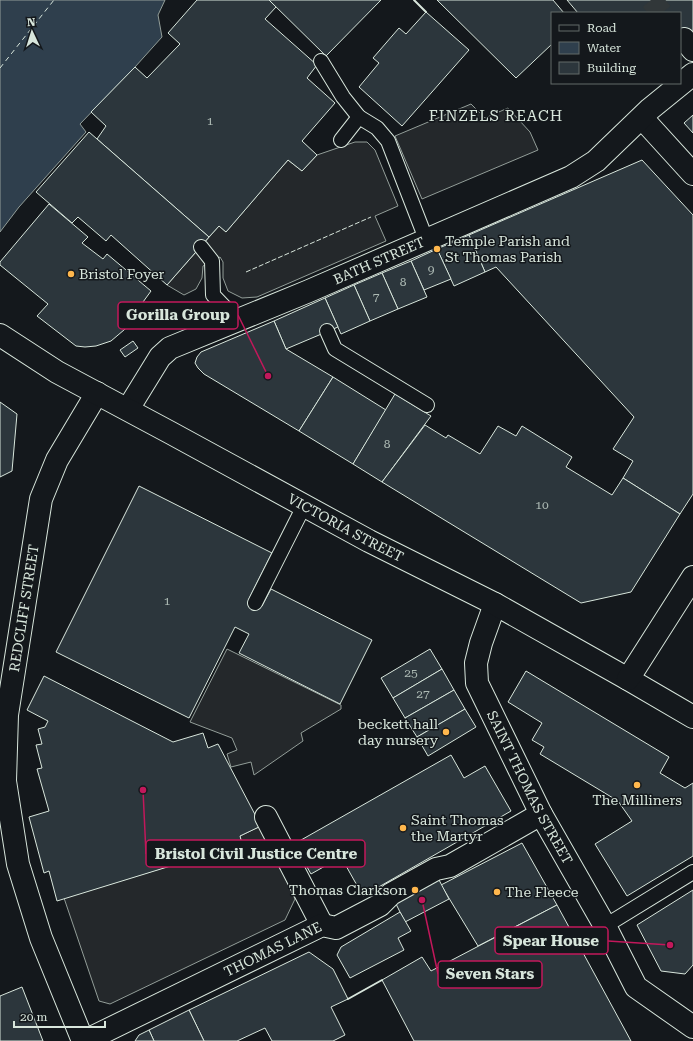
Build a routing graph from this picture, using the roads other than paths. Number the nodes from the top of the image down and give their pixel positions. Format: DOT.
graph roads {
  1 [pos="321,61"];
  2 [pos="693,74"];
  3 [pos="681,84"];
  4 [pos="681,84"];
  5 [pos="359,116"];
  6 [pos="642,118"];
  7 [pos="341,140"];
  8 [pos="693,174"];
  9 [pos="426,239"];
  10 [pos="201,247"];
  11 [pos="238,320"];
  12 [pos="327,331"];
  13 [pos="0,335"];
  14 [pos="97,393"];
  15 [pos="427,405"];
  16 [pos="128,409"];
  17 [pos="304,506"];
  18 [pos="693,577"];
  19 [pos="255,603"];
  20 [pos="495,604"];
  21 [pos="628,678"];
  22 [pos="693,717"];
  23 [pos="541,814"];
  24 [pos="266,817"];
  25 [pos="693,872"];
  26 [pos="322,925"];
  27 [pos="605,926"];
  28 [pos="693,1026"];
  29 [pos="693,1035"];
  30 [pos="84,1041"];
  31 [pos="692,1041"];
  1 -- 5 [label="lane"];
  2 -- 3 [label="street, BATH STREET"];
  4 -- 6 [label="street, BATH STREET"];
  5 -- 7 [label="lane"];
  5 -- 9 [label="lane"];
  6 -- 8 [label="street"];
  6 -- 9 [label="street, BATH STREET"];
  9 -- 11 [label="street, BATH STREET"];
  10 -- 11 [label="lane"];
  11 -- 16 [label="street, BATH STREET"];
  12 -- 15 [label="lane"];
  13 -- 14 [label="street, VICTORIA STREET"];
  14 -- 16 [label="street, VICTORIA STREET"];
  14 -- 30 [label="street, REDCLIFF STREET"];
  16 -- 17 [label="street, VICTORIA STREET"];
  17 -- 19 [label="lane"];
  17 -- 20 [label="street, VICTORIA STREET"];
  18 -- 21 [label="street"];
  20 -- 21 [label="street, VICTORIA STREET"];
  20 -- 23 [label="street, SAINT THOMAS STREET"];
  21 -- 22 [label="street, VICTORIA STREET"];
  23 -- 26 [label="street, THOMAS LANE"];
  23 -- 27 [label="street, SAINT THOMAS STREET"];
  24 -- 26 [label="street"];
  25 -- 27 [label="lane"];
  26 -- 30 [label="street, THOMAS LANE"];
  27 -- 28 [label="street, SAINT THOMAS STREET"];
  29 -- 31 [label="street"];
}
